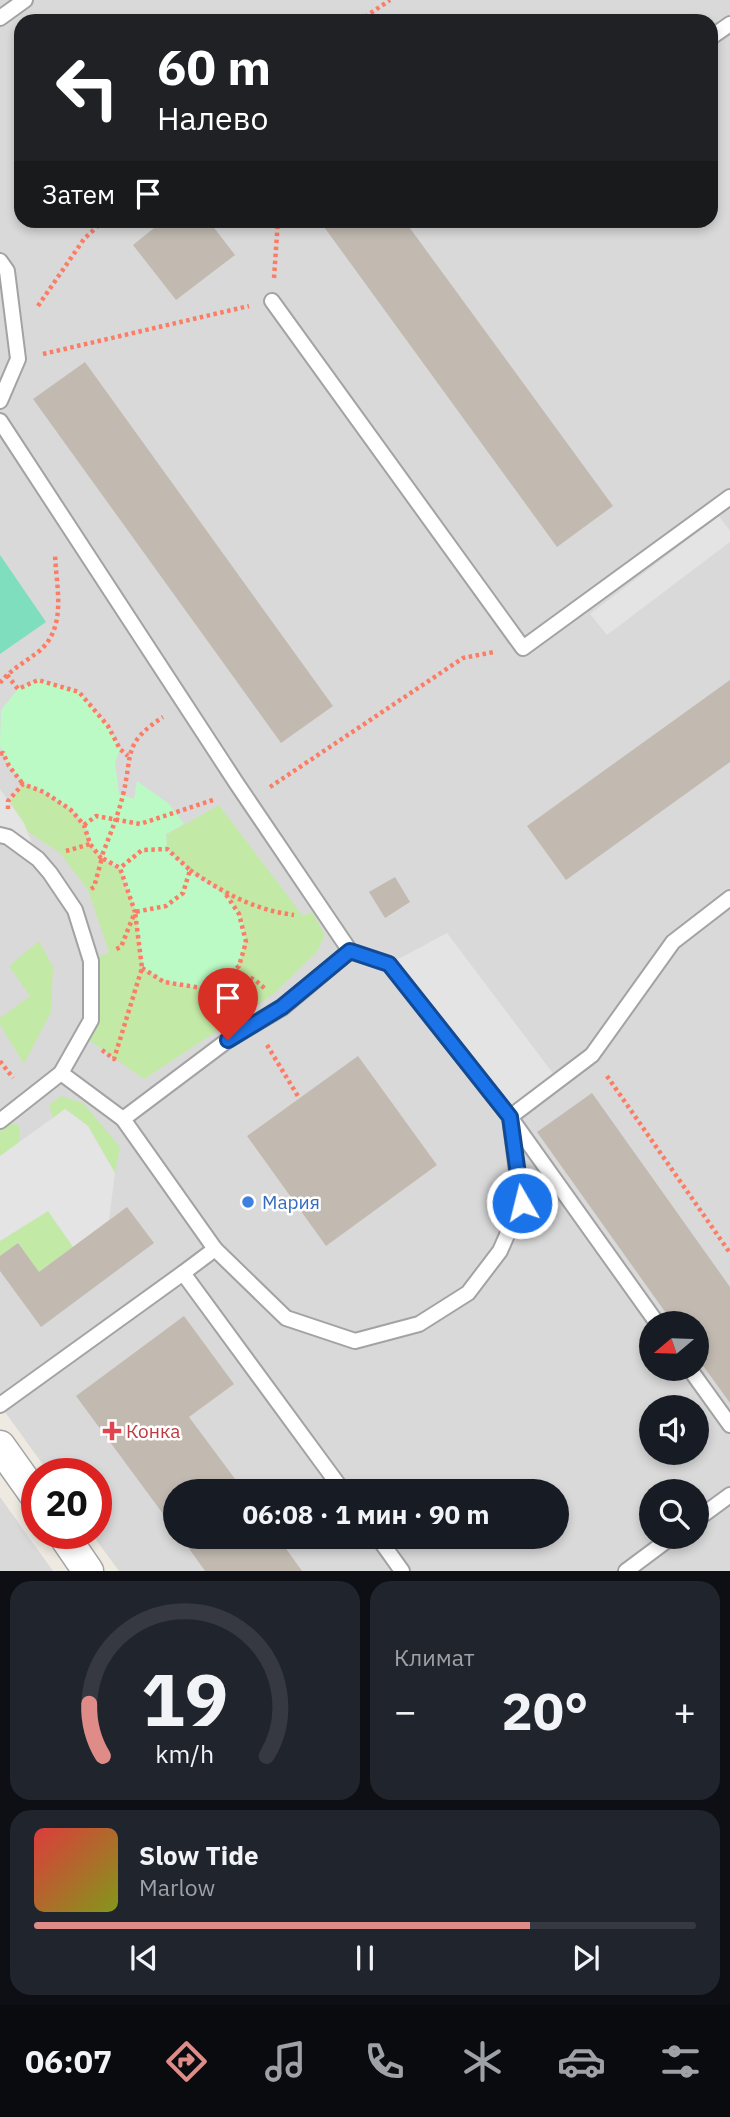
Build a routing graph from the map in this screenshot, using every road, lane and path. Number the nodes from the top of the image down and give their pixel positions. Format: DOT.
graph roads {
  1 [pos="25,0"];
  2 [pos="390,0"];
  3 [pos="369,14"];
  4 [pos="0,18"];
  5 [pos="96,228"];
  6 [pos="277,228"];
  7 [pos="0,261"];
  8 [pos="272,301"];
  9 [pos="35,310"];
  10 [pos="18,359"];
  11 [pos="0,401"];
  12 [pos="0,421"];
  13 [pos="730,497"];
  14 [pos="70,528"];
  15 [pos="523,648"];
  16 [pos="7,675"];
  17 [pos="0,683"];
  18 [pos="184,703"];
  19 [pos="0,754"];
  20 [pos="128,756"];
  21 [pos="23,784"];
  22 [pos="237,784"];
  23 [pos="249,801"];
  24 [pos="114,821"];
  25 [pos="84,825"];
  26 [pos="4,836"];
  27 [pos="120,868"];
  28 [pos="190,870"];
  29 [pos="225,894"];
  30 [pos="730,898"];
  31 [pos="70,902"];
  32 [pos="320,907"];
  33 [pos="350,951"];
  34 [pos="91,961"];
  35 [pos="220,981"];
  36 [pos="282,1007"];
  37 [pos="254,1024"];
  38 [pos="228,1040"];
  39 [pos="592,1055"];
  40 [pos="61,1073"];
  41 [pos="299,1098"];
  42 [pos="510,1117"];
  43 [pos="123,1119"];
  44 [pos="0,1121"];
  45 [pos="215,1248"];
  46 [pos="730,1253"];
  47 [pos="183,1273"];
  48 [pos="648,1311"];
  49 [pos="698,1381"];
  50 [pos="0,1405"];
  51 [pos="730,1425"];
  52 [pos="0,1446"];
  53 [pos="21,1476"];
  54 [pos="334,1479"];
  55 [pos="730,1495"];
  56 [pos="709,1510"];
  57 [pos="73,1549"];
  58 [pos="386,1549"];
  59 [pos="656,1549"];
  60 [pos="88,1571"];
  61 [pos="402,1571"];
  62 [pos="626,1571"];
  1 -- 4 [label="lane"];
  2 -- 3 [label="path"];
  5 -- 9 [label="path"];
  6 -- 8 [label="path"];
  7 -- 10 [label="lane"];
  8 -- 10 [label="path"];
  8 -- 15 [label="lane"];
  10 -- 11 [label="lane"];
  12 -- 14 [label="lane"];
  13 -- 15 [label="lane"];
  14 -- 16 [label="path"];
  14 -- 18 [label="lane"];
  15 -- 23 [label="path"];
  16 -- 17 [label="path"];
  16 -- 20 [label="path"];
  18 -- 20 [label="path"];
  18 -- 22 [label="lane"];
  19 -- 21 [label="path"];
  20 -- 24 [label="path"];
  21 -- 25 [label="path"];
  21 -- 26 [label="path"];
  22 -- 23 [label="lane"];
  22 -- 24 [label="path"];
  23 -- 32 [label="lane"];
  24 -- 25 [label="path"];
  24 -- 25 [label="path"];
  26 -- 31 [label="lane"];
  27 -- 28 [label="path"];
  27 -- 31 [label="path"];
  27 -- 34 [label="path"];
  28 -- 29 [label="path"];
  28 -- 35 [label="path"];
  29 -- 32 [label="path"];
  29 -- 35 [label="path"];
  30 -- 39 [label="lane"];
  31 -- 34 [label="lane"];
  32 -- 33 [label="lane"];
  33 -- 36 [label="lane"];
  33 -- 42 [label="lane"];
  34 -- 40 [label="lane"];
  35 -- 36 [label="path"];
  35 -- 38 [label="path"];
  36 -- 37 [label="lane"];
  37 -- 38 [label="lane"];
  37 -- 41 [label="path"];
  38 -- 43 [label="lane"];
  39 -- 42 [label="lane"];
  39 -- 46 [label="path"];
  40 -- 43 [label="lane"];
  40 -- 44 [label="lane"];
  42 -- 45 [label="lane"];
  42 -- 48 [label="lane"];
  43 -- 45 [label="lane"];
  45 -- 47 [label="lane"];
  47 -- 50 [label="lane"];
  47 -- 54 [label="lane"];
  49 -- 51 [label="lane"];
  52 -- 53 [label="street"];
  55 -- 56 [label="lane"];
  57 -- 60 [label="street"];
  58 -- 61 [label="lane"];
  59 -- 62 [label="lane"];
}
